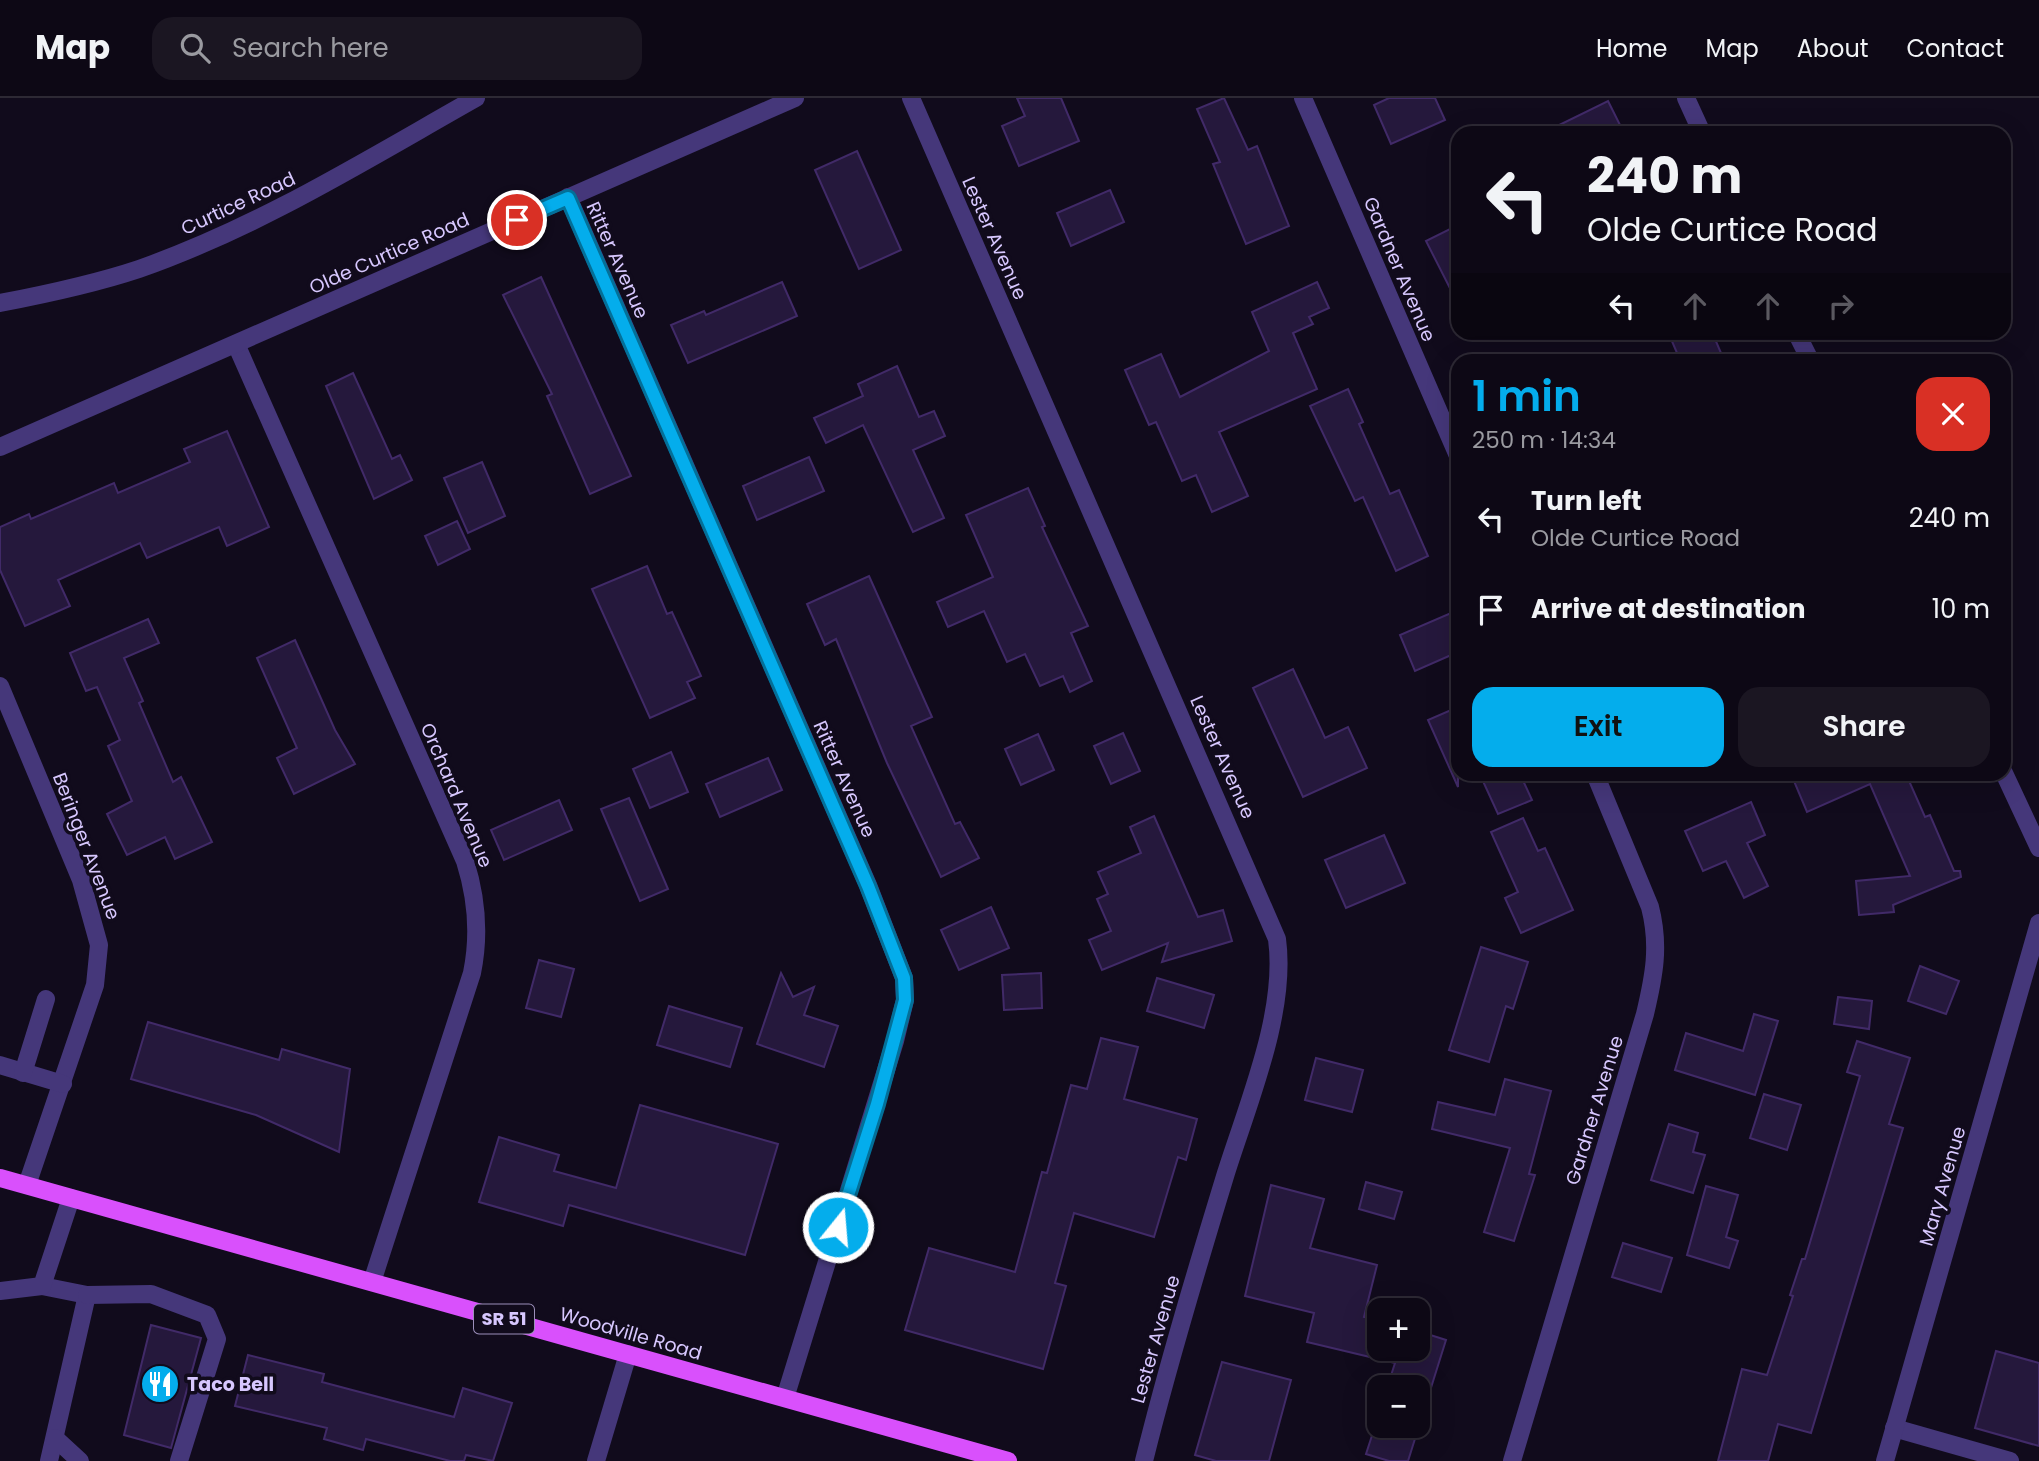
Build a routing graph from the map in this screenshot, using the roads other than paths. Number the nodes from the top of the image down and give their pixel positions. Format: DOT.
graph roads {
  1 [pos="476,98"];
  2 [pos="795,98"];
  3 [pos="911,98"];
  4 [pos="1303,98"];
  5 [pos="1686,98"];
  6 [pos="1699,126"];
  7 [pos="568,198"];
  8 [pos="0,303"];
  9 [pos="236,344"];
  10 [pos="1451,440"];
  11 [pos="0,447"];
  12 [pos="0,686"];
  13 [pos="1598,781"];
  14 [pos="2008,781"];
  15 [pos="2039,848"];
  16 [pos="2039,923"];
  17 [pos="46,999"];
  18 [pos="0,1066"];
  19 [pos="23,1073"];
  20 [pos="63,1084"];
  21 [pos="0,1178"];
  22 [pos="27,1185"];
  23 [pos="71,1198"];
  24 [pos="372,1282"];
  25 [pos="42,1286"];
  26 [pos="2,1295"];
  27 [pos="87,1295"];
  28 [pos="628,1354"];
  29 [pos="785,1398"];
  30 [pos="1894,1428"];
  31 [pos="55,1437"];
  32 [pos="1965,1454"];
  33 [pos="48,1461"];
  34 [pos="80,1461"];
  35 [pos="179,1461"];
  36 [pos="596,1461"];
  37 [pos="1008,1461"];
  38 [pos="1144,1461"];
  39 [pos="1512,1461"];
  40 [pos="1885,1461"];
  41 [pos="2010,1461"];
  1 -- 8 [label="street, Curtice Road"];
  2 -- 7 [label="street, Olde Curtice Road"];
  3 -- 38 [label="street, Lester Avenue"];
  4 -- 10 [label="street, Gardner Avenue"];
  5 -- 6 [label="street"];
  7 -- 9 [label="street, Olde Curtice Road"];
  7 -- 29 [label="street, Ritter Avenue"];
  9 -- 11 [label="street, Olde Curtice Road"];
  9 -- 24 [label="street, Orchard Avenue"];
  12 -- 20 [label="street, Beringer Avenue"];
  13 -- 39 [label="street, Gardner Avenue"];
  14 -- 15 [label="street"];
  16 -- 30 [label="street, Mary Avenue"];
  17 -- 19 [label="street"];
  18 -- 19 [label="street"];
  19 -- 20 [label="street"];
  20 -- 22 [label="street, Beringer Avenue"];
  21 -- 22 [label="main road, Woodville Road / SR 51"];
  22 -- 23 [label="main road, Woodville Road / SR 51"];
  23 -- 24 [label="main road, Woodville Road / SR 51"];
  23 -- 25 [label="street"];
  24 -- 28 [label="main road, Woodville Road / SR 51"];
  25 -- 26 [label="street"];
  25 -- 27 [label="street"];
  27 -- 31 [label="street"];
  27 -- 35 [label="street"];
  28 -- 29 [label="main road, Woodville Road / SR 51"];
  28 -- 36 [label="street"];
  29 -- 37 [label="main road, Woodville Road / SR 51"];
  30 -- 32 [label="street"];
  30 -- 40 [label="street, Mary Avenue"];
  31 -- 33 [label="street"];
  31 -- 34 [label="street"];
  32 -- 41 [label="street"];
}
